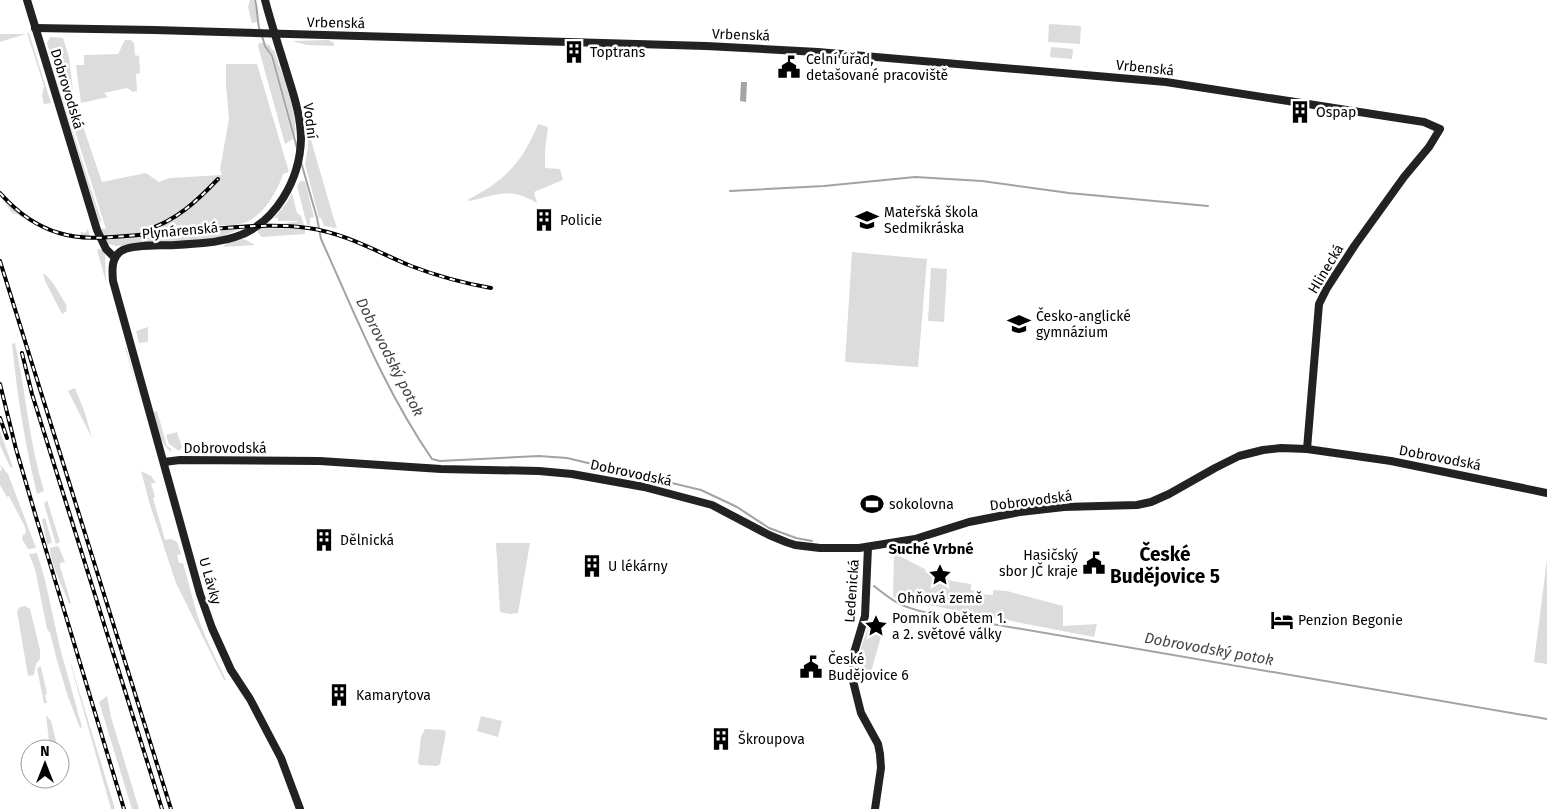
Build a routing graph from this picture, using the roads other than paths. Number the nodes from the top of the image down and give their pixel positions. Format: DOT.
graph roads {
  1 [pos="26,0"];
  2 [pos="265,0"];
  3 [pos="36,28"];
  4 [pos="275,34"];
  5 [pos="1440,129"];
  6 [pos="249,231"];
  7 [pos="115,258"];
  8 [pos="1307,449"];
  9 [pos="164,462"];
  10 [pos="1547,493"];
  11 [pos="868,547"];
  12 [pos="300,809"];
  13 [pos="874,809"];
  1 -- 3 [label="street, Dobrovodská"];
  2 -- 4 [label="street, Vodní"];
  3 -- 4 [label="street, Vrbenská"];
  3 -- 7 [label="street, Dobrovodská"];
  4 -- 5 [label="street, Vrbenská"];
  4 -- 6 [label="street, Vodní"];
  5 -- 8 [label="street, Hlinecká"];
  6 -- 7 [label="street, Plynárenská"];
  7 -- 9 [label="street"];
  8 -- 10 [label="street, Dobrovodská"];
  8 -- 11 [label="street, Dobrovodská"];
  9 -- 11 [label="street, Dobrovodská"];
  9 -- 12 [label="street, U Lávky"];
  11 -- 13 [label="street, Ledenická"];
}
